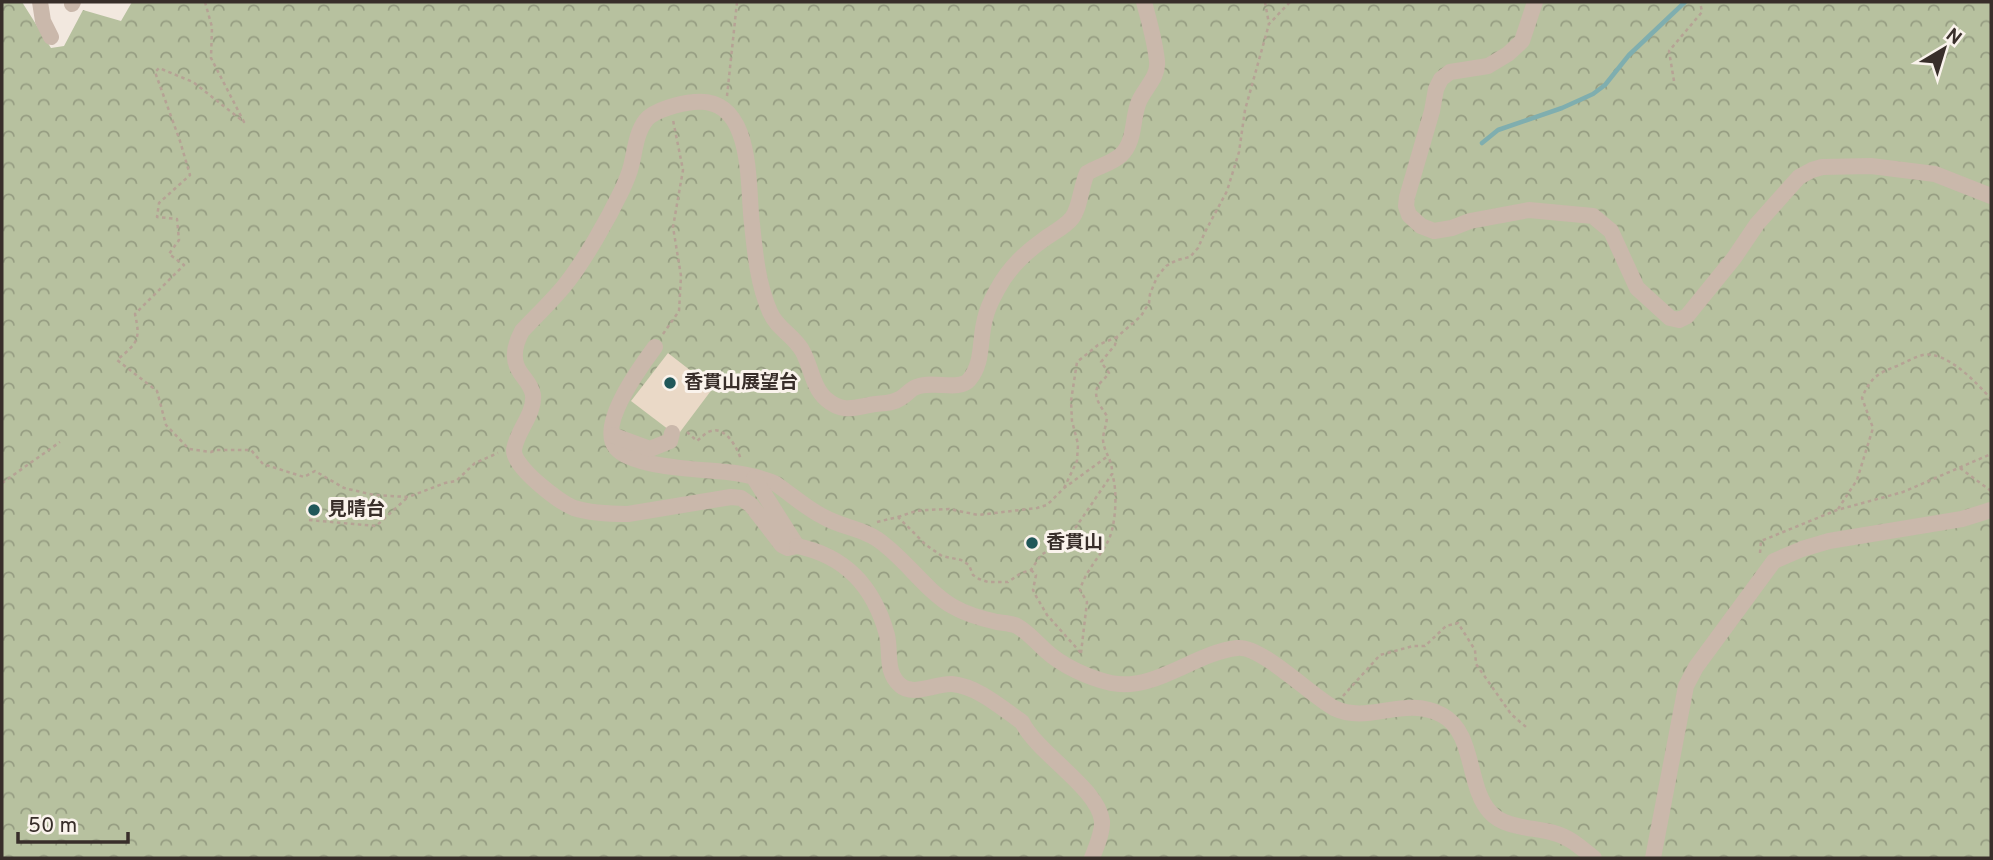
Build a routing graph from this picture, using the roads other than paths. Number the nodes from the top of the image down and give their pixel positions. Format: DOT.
graph roads {
  1 [pos="40,2"];
  2 [pos="1144,2"];
  3 [pos="1535,2"];
  4 [pos="51,37"];
  5 [pos="1991,196"];
  6 [pos="655,347"];
  7 [pos="678,429"];
  8 [pos="612,435"];
  9 [pos="754,478"];
  10 [pos="1991,510"];
  11 [pos="797,546"];
  12 [pos="1092,858"];
  13 [pos="1594,858"];
  14 [pos="1653,858"];
  1 -- 4 [label="street"];
  2 -- 11 [label="street"];
  3 -- 5 [label="street"];
  6 -- 8 [label="street"];
  7 -- 8 [label="street"];
  8 -- 9 [label="street"];
  9 -- 11 [label="street"];
  9 -- 13 [label="street"];
  10 -- 14 [label="street"];
  11 -- 12 [label="street"];
}
